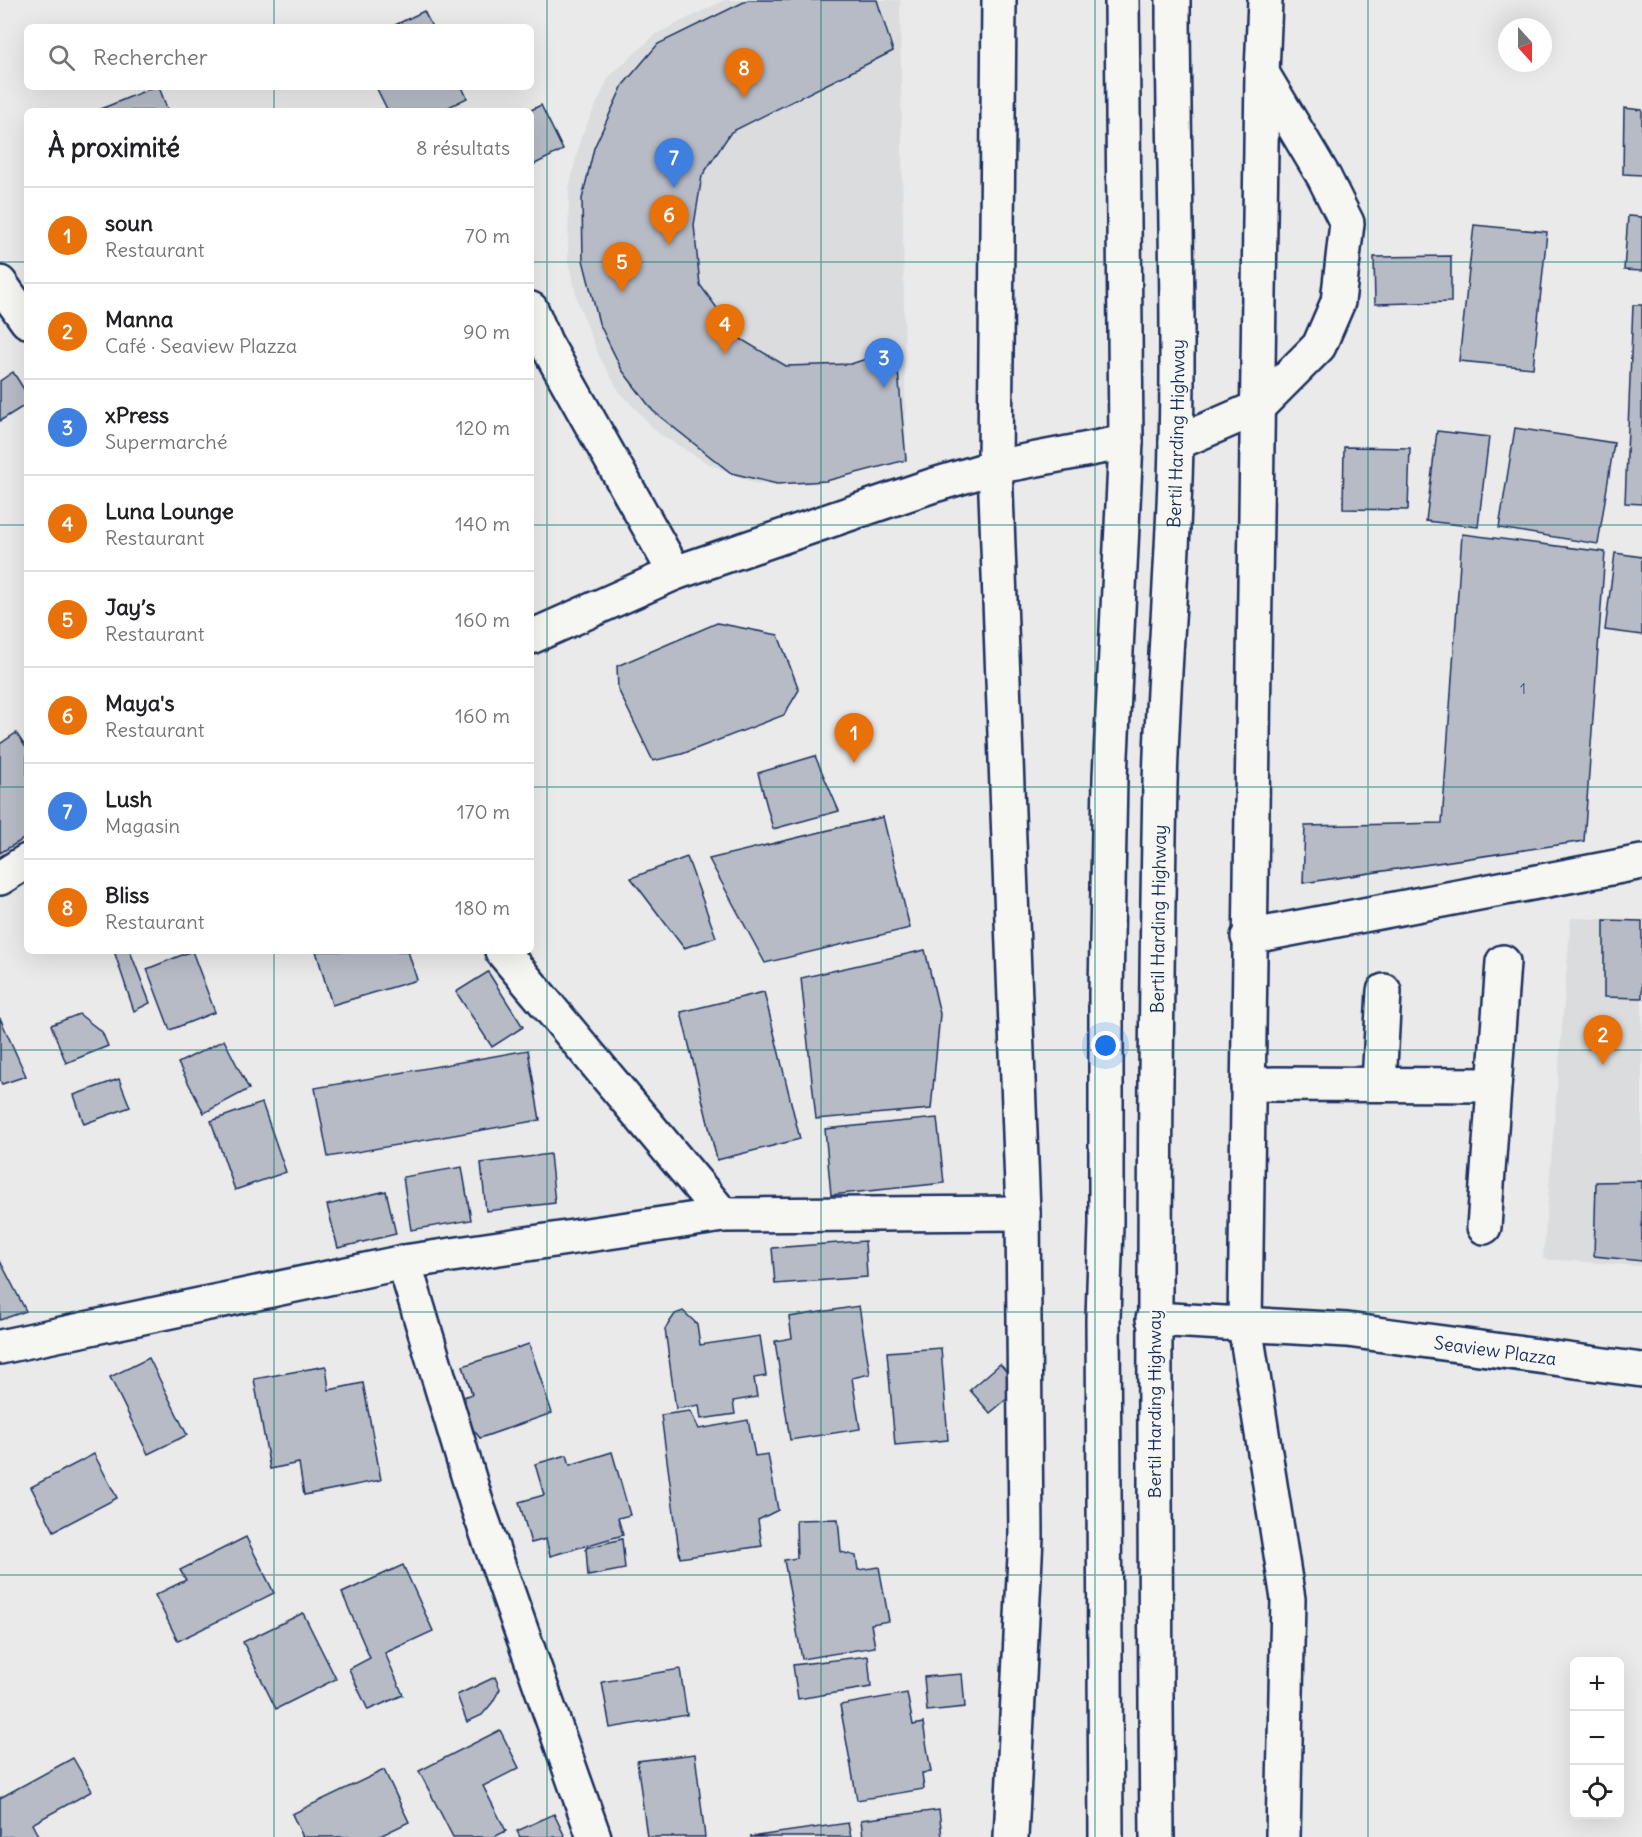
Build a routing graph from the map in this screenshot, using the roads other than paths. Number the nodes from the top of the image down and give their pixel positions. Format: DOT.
graph roads {
  1 [pos="999,0"];
  2 [pos="1122,0"];
  3 [pos="1173,0"];
  4 [pos="1265,0"];
  5 [pos="1262,73"];
  6 [pos="0,283"];
  7 [pos="534,316"];
  8 [pos="24,317"];
  9 [pos="1257,408"];
  10 [pos="1126,442"];
  11 [pos="1176,443"];
  12 [pos="995,467"];
  13 [pos="675,573"];
  14 [pos="534,636"];
  15 [pos="1642,862"];
  16 [pos="24,863"];
  17 [pos="0,878"];
  18 [pos="1248,937"];
  19 [pos="505,954"];
  20 [pos="1503,962"];
  21 [pos="1384,991"];
  22 [pos="1248,1084"];
  23 [pos="1379,1084"];
  24 [pos="1494,1085"];
  25 [pos="1023,1213"];
  26 [pos="723,1215"];
  27 [pos="1484,1227"];
  28 [pos="404,1262"];
  29 [pos="1154,1319"];
  30 [pos="1245,1325"];
  31 [pos="0,1347"];
  32 [pos="1642,1370"];
  33 [pos="594,1837"];
  34 [pos="1011,1837"];
  35 [pos="1106,1837"];
  36 [pos="1157,1837"];
  37 [pos="1283,1837"];
  1 -- 12 [label="street"];
  2 -- 10 [label="street"];
  3 -- 11 [label="street, Bertil Harding Highway"];
  4 -- 5 [label="street"];
  5 -- 9 [label="street"];
  5 -- 9 [label="street"];
  6 -- 8 [label="street"];
  7 -- 13 [label="street"];
  9 -- 11 [label="street"];
  9 -- 18 [label="street"];
  10 -- 12 [label="street"];
  10 -- 35 [label="street"];
  11 -- 29 [label="street, Bertil Harding Highway"];
  12 -- 13 [label="street"];
  12 -- 25 [label="street"];
  13 -- 14 [label="street"];
  15 -- 18 [label="street"];
  16 -- 17 [label="street"];
  18 -- 22 [label="street"];
  19 -- 26 [label="street"];
  20 -- 24 [label="street"];
  21 -- 23 [label="street"];
  22 -- 23 [label="street"];
  22 -- 30 [label="street"];
  23 -- 24 [label="street"];
  24 -- 27 [label="street"];
  25 -- 26 [label="street"];
  25 -- 34 [label="street"];
  26 -- 28 [label="street"];
  28 -- 31 [label="street"];
  28 -- 33 [label="street"];
  29 -- 30 [label="street, Seaview Plazza"];
  29 -- 36 [label="street, Bertil Harding Highway"];
  30 -- 32 [label="street, Seaview Plazza"];
  30 -- 37 [label="street"];
}
